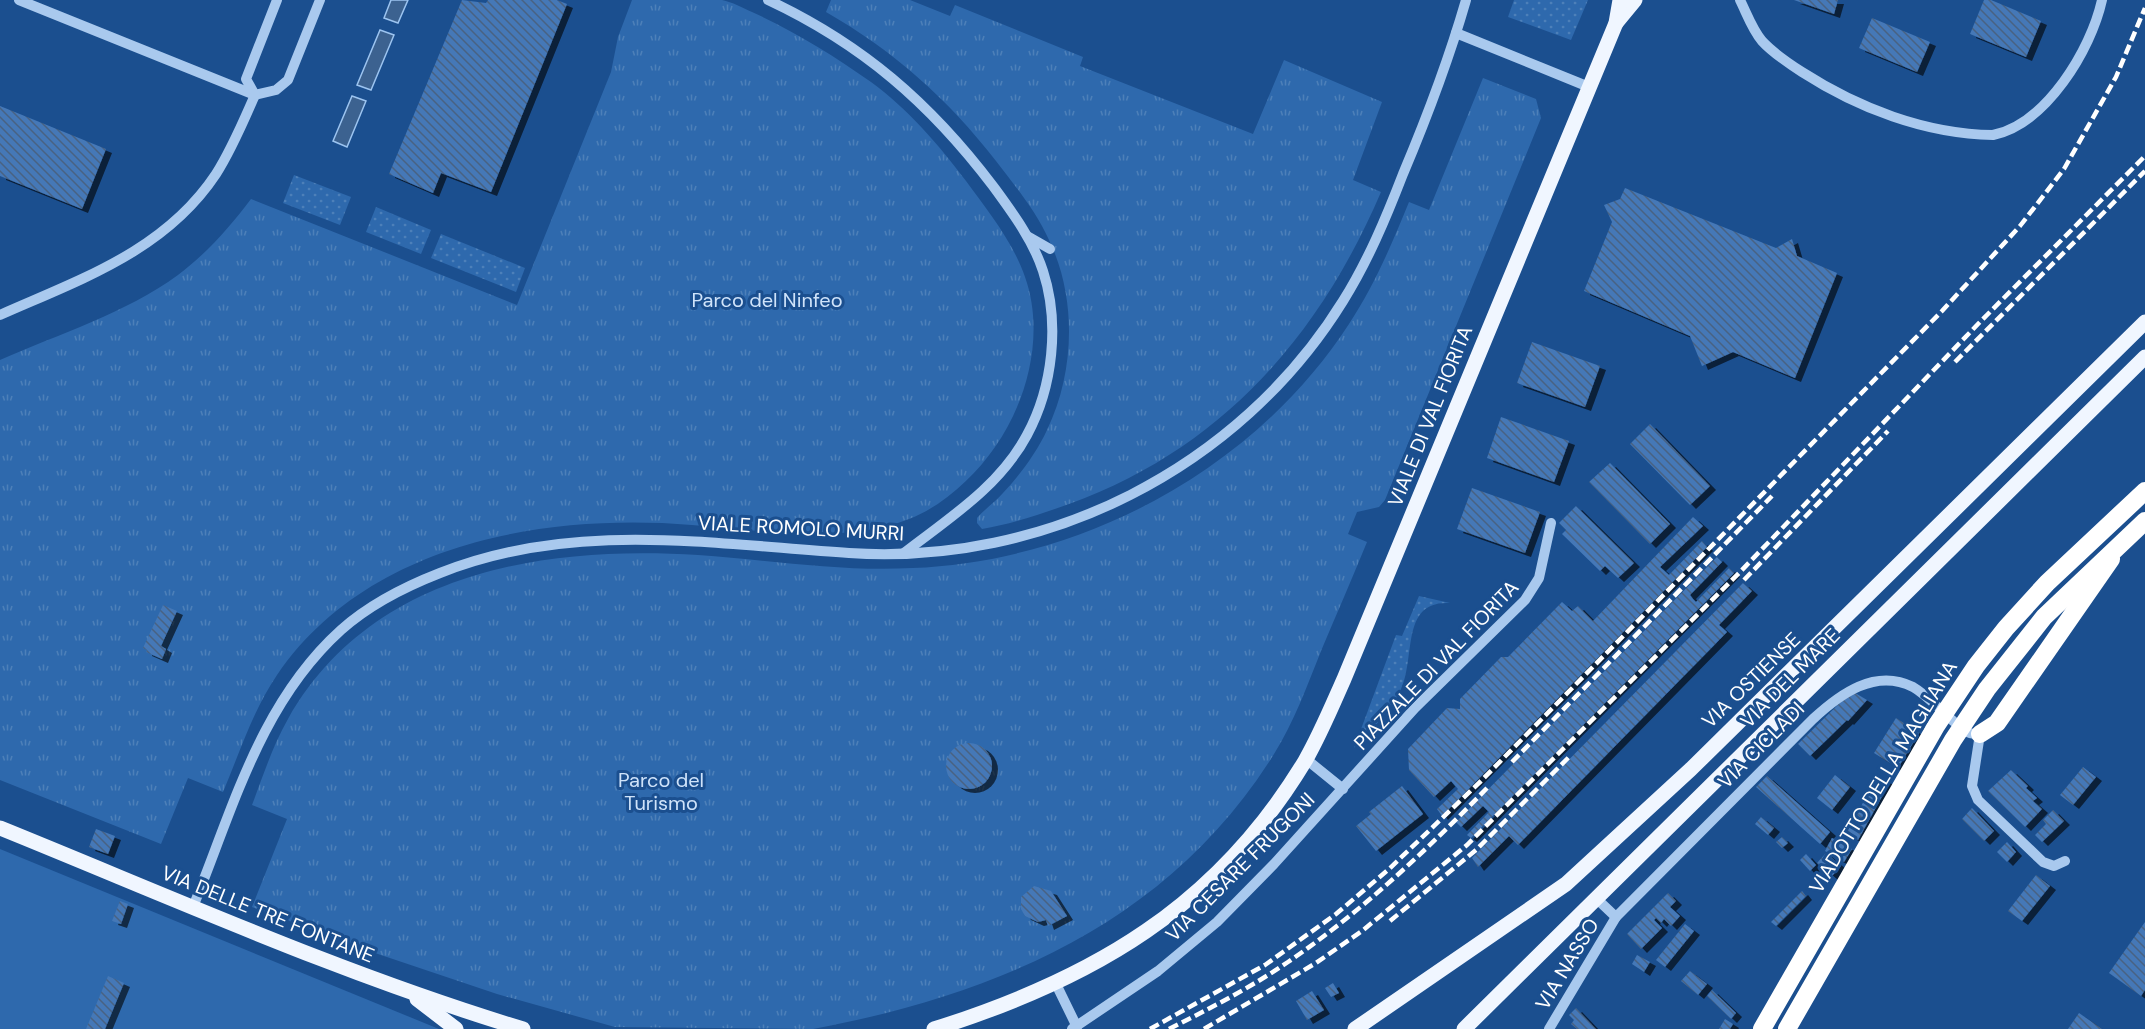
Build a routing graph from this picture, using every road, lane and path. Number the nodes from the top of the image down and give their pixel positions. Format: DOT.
graph roads {
  1 [pos="19,0"];
  2 [pos="277,0"];
  3 [pos="320,0"];
  4 [pos="768,0"];
  5 [pos="1466,0"];
  6 [pos="1620,0"];
  7 [pos="1635,0"];
  8 [pos="1740,0"];
  9 [pos="2102,0"];
  10 [pos="1616,23"];
  11 [pos="1456,33"];
  12 [pos="1588,87"];
  13 [pos="255,95"];
  14 [pos="1027,236"];
  15 [pos="1050,249"];
  16 [pos="0,315"];
  17 [pos="2145,322"];
  18 [pos="2145,357"];
  19 [pos="2145,491"];
  20 [pos="2145,520"];
  21 [pos="1551,523"];
  22 [pos="2124,539"];
  23 [pos="903,553"];
  24 [pos="1980,734"];
  25 [pos="1306,759"];
  26 [pos="1342,789"];
  27 [pos="0,828"];
  28 [pos="2065,861"];
  29 [pos="1596,898"];
  30 [pos="193,907"];
  31 [pos="1616,917"];
  32 [pos="1056,984"];
  33 [pos="408,992"];
  34 [pos="1074,1028"];
  35 [pos="456,1029"];
  36 [pos="523,1029"];
  37 [pos="934,1029"];
  38 [pos="1355,1029"];
  39 [pos="1464,1029"];
  40 [pos="1549,1029"];
  41 [pos="1762,1029"];
  42 [pos="1787,1029"];
  1 -- 13 [label="street"];
  2 -- 13 [label="street"];
  3 -- 13 [label="street"];
  4 -- 14 [label="street"];
  5 -- 11 [label="street, VIALE ROMOLO MURRI"];
  6 -- 10 [label="main road"];
  7 -- 10 [label="main road"];
  8 -- 9 [label="street"];
  10 -- 12 [label="main road, VIALE DI VAL FIORITA"];
  11 -- 12 [label="street"];
  11 -- 23 [label="street, VIALE ROMOLO MURRI"];
  12 -- 25 [label="main road, VIALE DI VAL FIORITA"];
  13 -- 16 [label="street"];
  14 -- 15 [label="street"];
  14 -- 23 [label="street"];
  17 -- 38 [label="main road, VIA OSTIENSE"];
  18 -- 29 [label="main road, VIA DEL MARE"];
  19 -- 41 [label="highway, VIADOTTO DELLA MAGLIANA, bridge"];
  20 -- 22 [label="highway, VIADOTTO DELLA MAGLIANA, bridge"];
  21 -- 26 [label="street, PIAZZALE DI VAL FIORITA"];
  22 -- 24 [label="highway, bridge"];
  22 -- 42 [label="highway, VIADOTTO DELLA MAGLIANA, bridge"];
  23 -- 30 [label="street, VIALE ROMOLO MURRI"];
  24 -- 28 [label="street"];
  24 -- 31 [label="street, VIA CICLADI"];
  25 -- 26 [label="street"];
  25 -- 32 [label="main road, VIALE DI VAL FIORITA"];
  26 -- 34 [label="street, VIA CESARE FRUGONI"];
  27 -- 30 [label="main road, VIA DELLE TRE FONTANE"];
  29 -- 31 [label="street"];
  29 -- 39 [label="main road, VIA DEL MARE"];
  30 -- 33 [label="main road, VIA DELLE TRE FONTANE"];
  31 -- 40 [label="street, VIA NASSO"];
  32 -- 34 [label="street"];
  32 -- 37 [label="main road, VIALE DI VAL FIORITA"];
  33 -- 35 [label="main road"];
  33 -- 36 [label="main road, VIA DELLE TRE FONTANE"];
}
